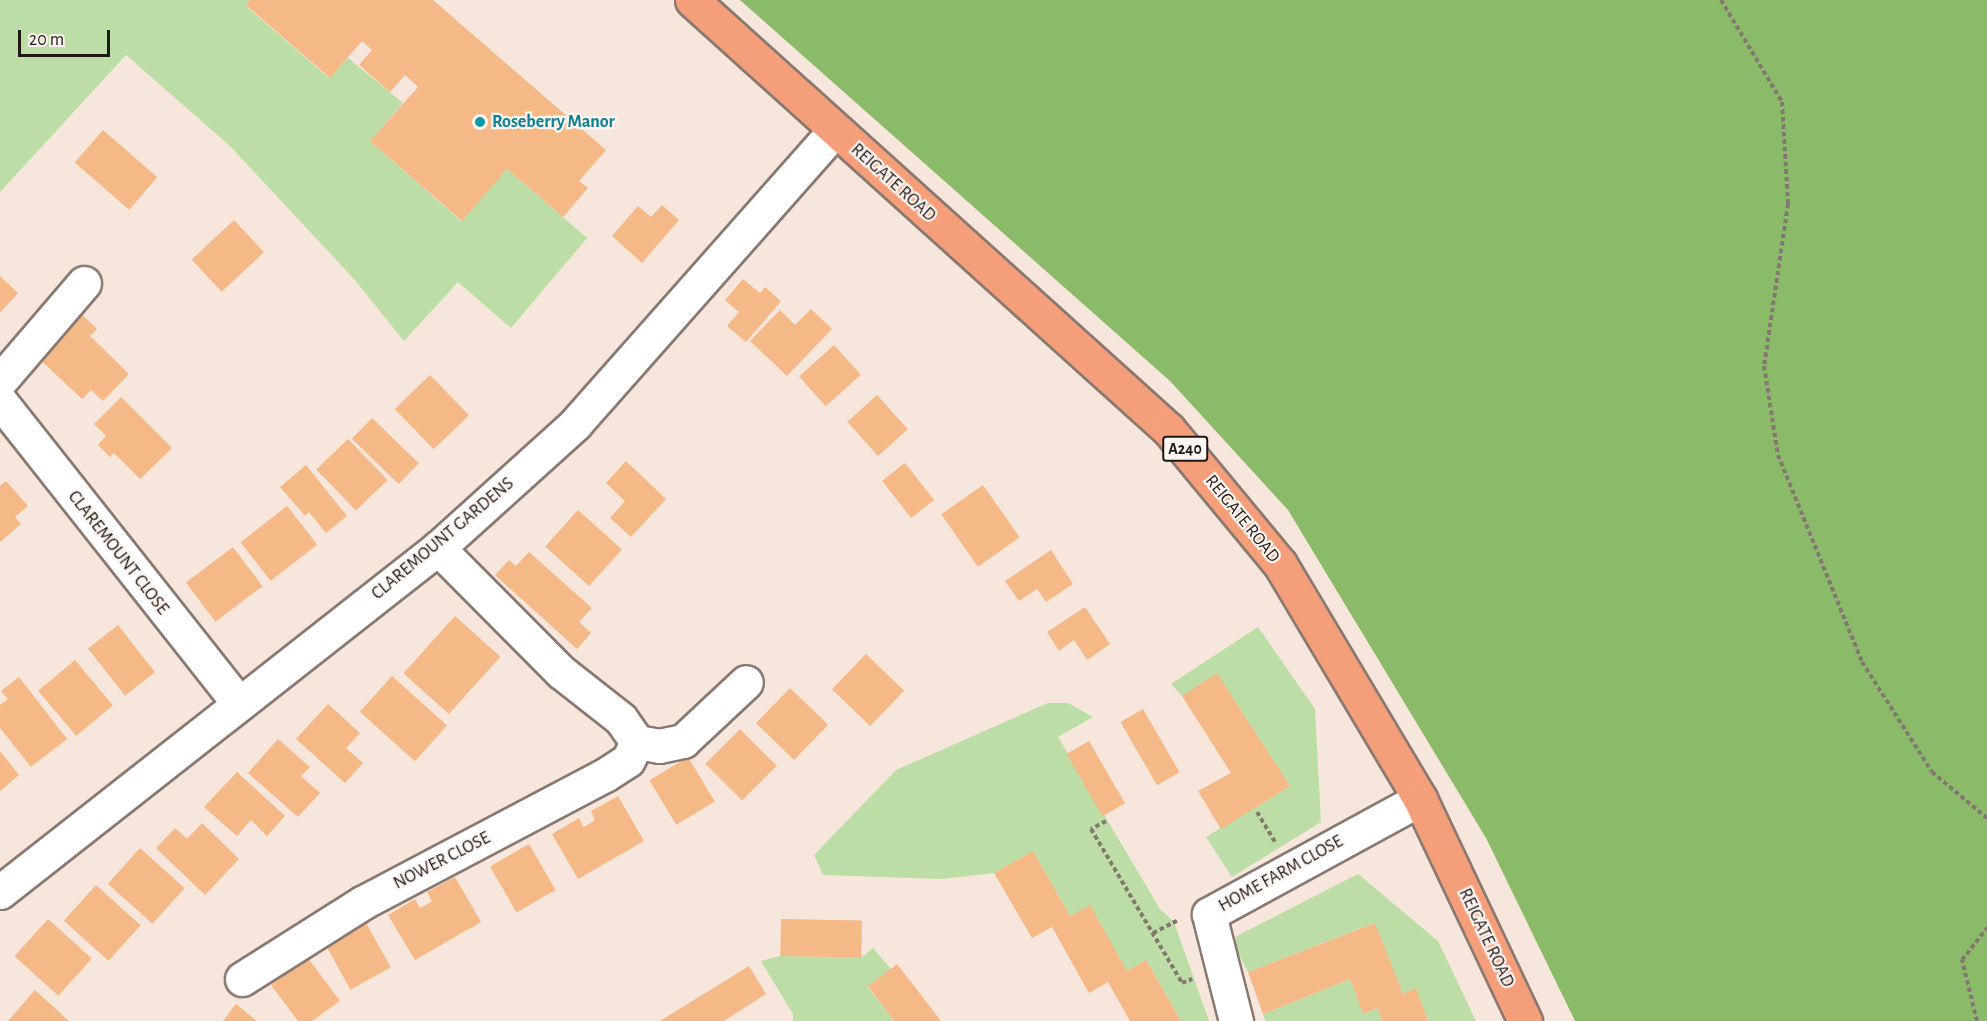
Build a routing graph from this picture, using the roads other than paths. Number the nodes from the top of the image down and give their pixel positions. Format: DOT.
graph roads {
  1 [pos="692,0"];
  2 [pos="834,130"];
  3 [pos="84,283"];
  4 [pos="0,381"];
  5 [pos="0,401"];
  6 [pos="438,548"];
  7 [pos="746,682"];
  8 [pos="239,704"];
  9 [pos="637,742"];
  10 [pos="1420,799"];
  11 [pos="0,892"];
  12 [pos="242,979"];
  13 [pos="1236,1021"];
  14 [pos="1525,1021"];
  1 -- 2 [label="highway, REIGATE ROAD / A240"];
  2 -- 6 [label="street, CLAREMOUNT GARDENS"];
  2 -- 10 [label="highway, REIGATE ROAD / A240"];
  3 -- 4 [label="street"];
  5 -- 8 [label="street, CLAREMOUNT CLOSE"];
  6 -- 8 [label="street, CLAREMOUNT GARDENS"];
  6 -- 9 [label="street"];
  7 -- 9 [label="street"];
  8 -- 11 [label="street, CLAREMOUNT GARDENS"];
  9 -- 12 [label="street, NOWER CLOSE"];
  10 -- 13 [label="street, HOME FARM CLOSE"];
  10 -- 14 [label="highway, REIGATE ROAD / A240"];
}
